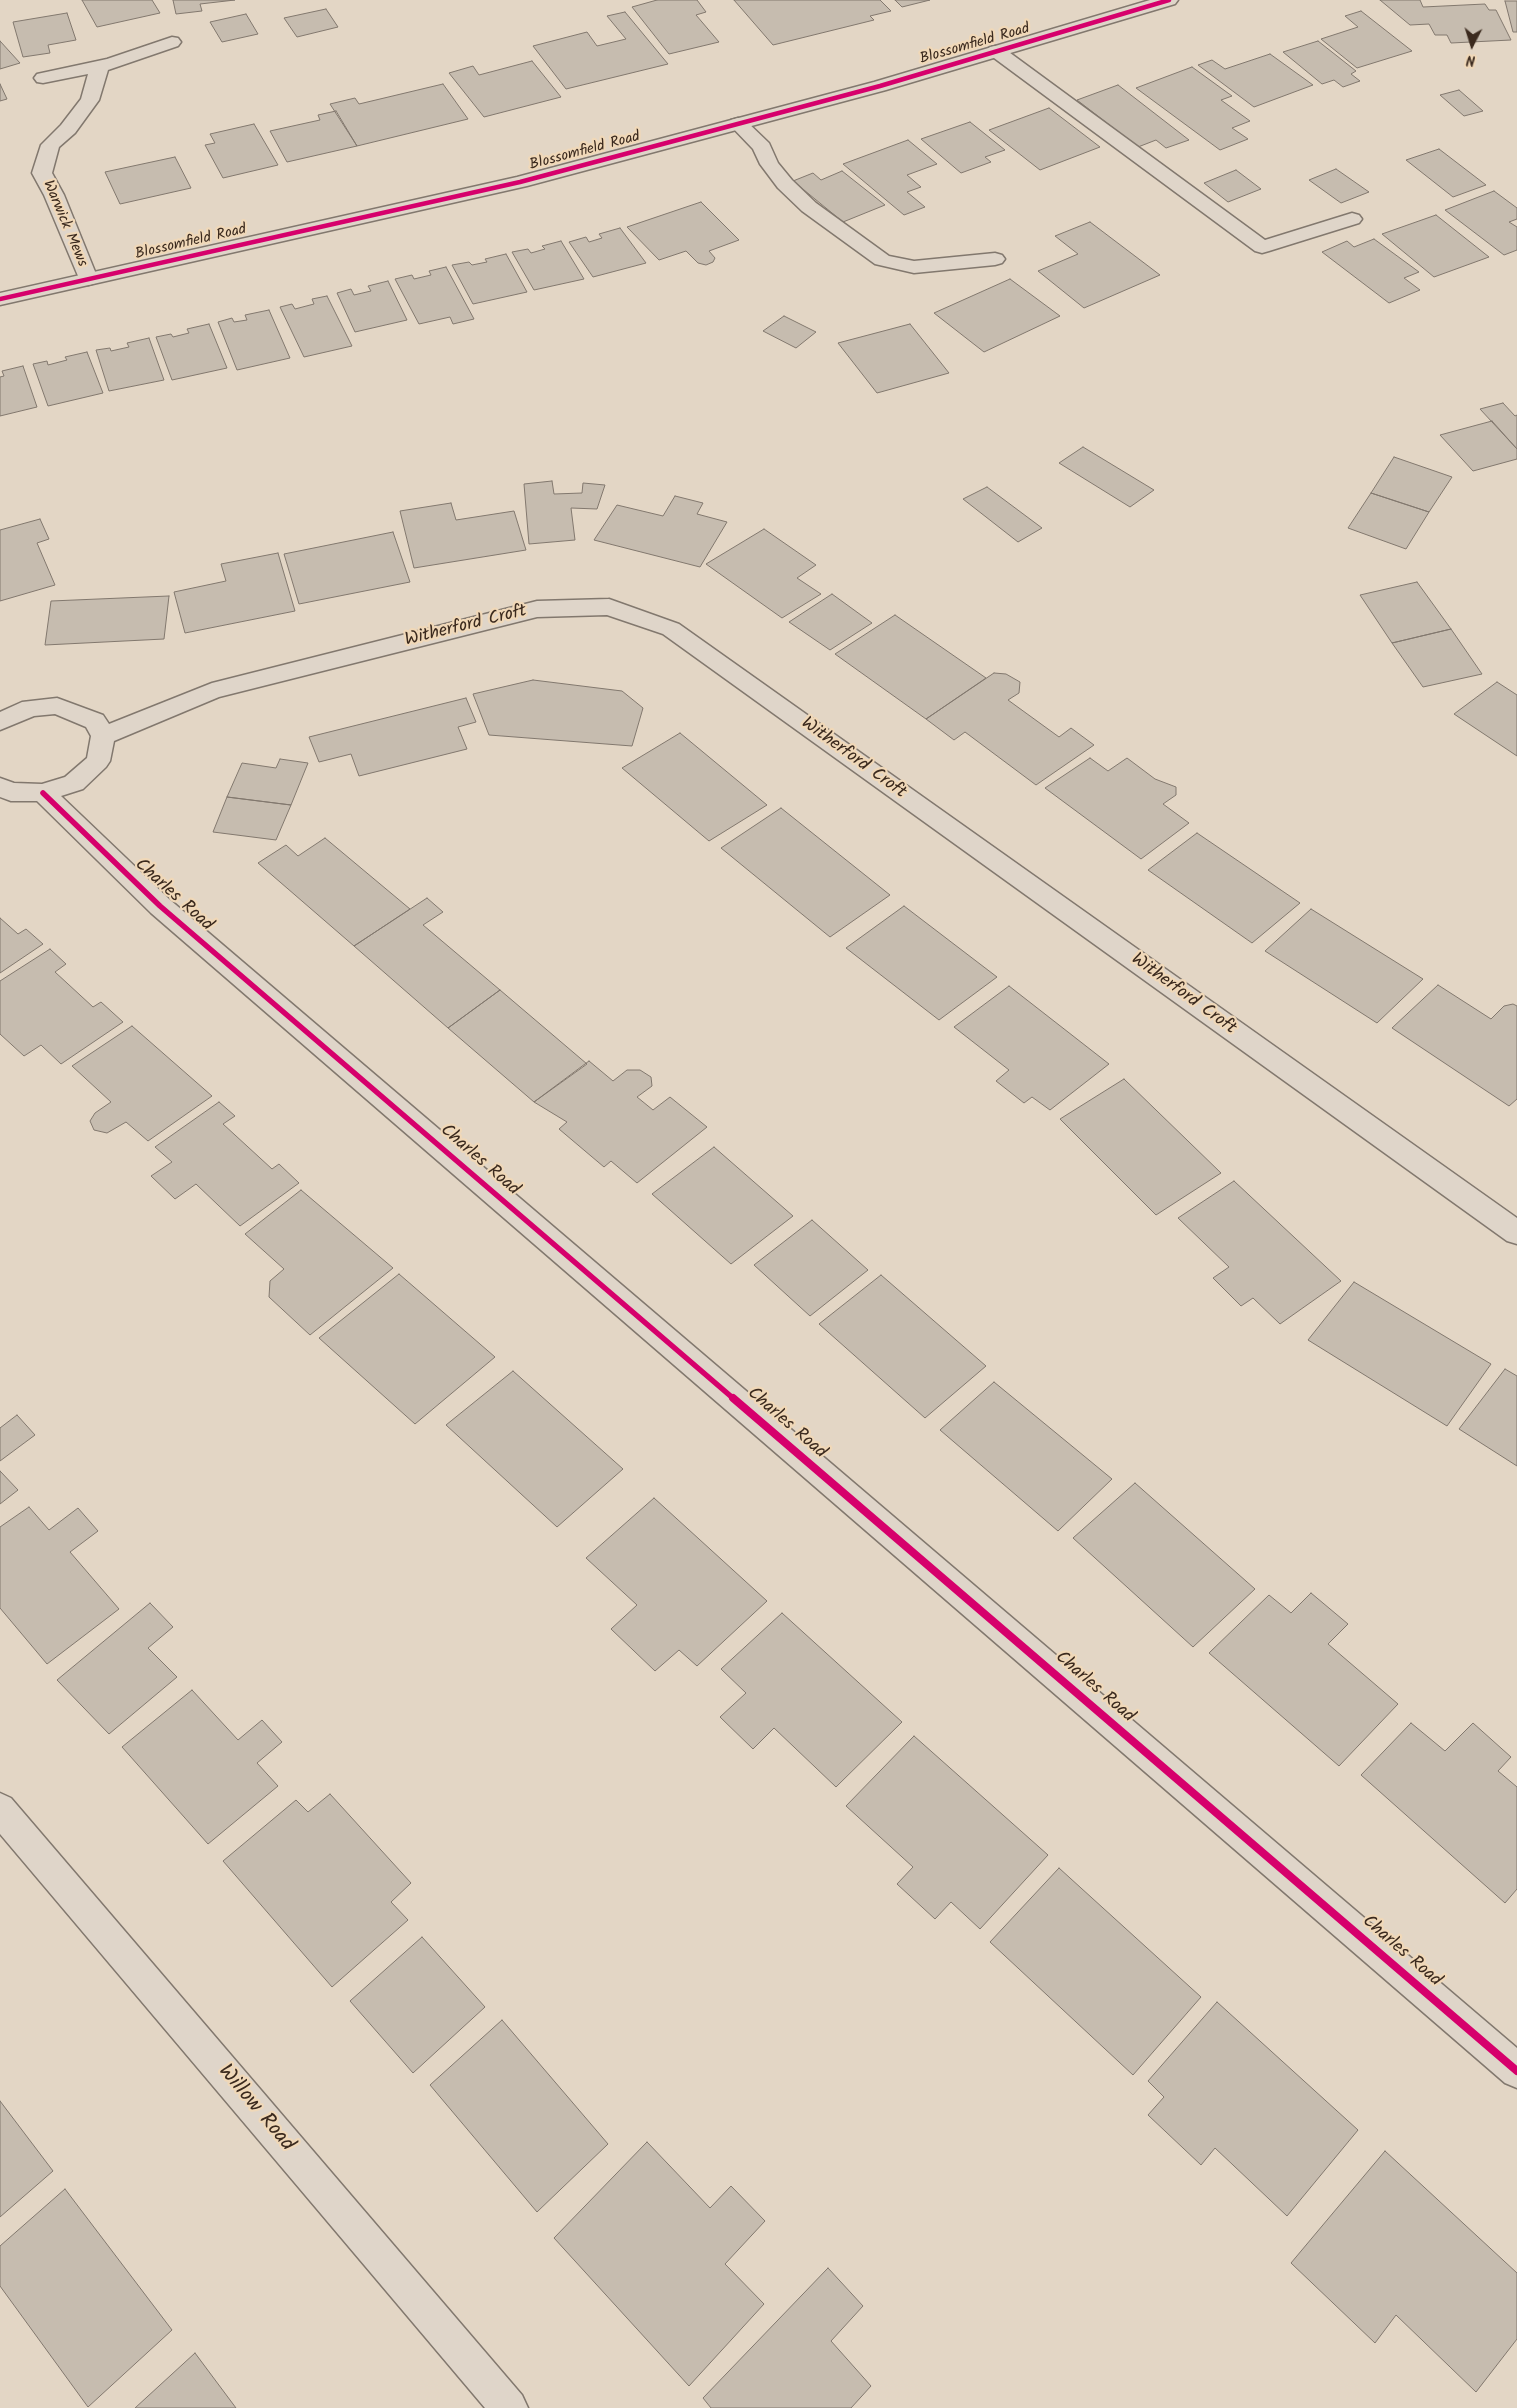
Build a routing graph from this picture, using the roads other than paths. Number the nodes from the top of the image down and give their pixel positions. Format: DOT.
graph roads {
  1 [pos="1169,0"];
  2 [pos="172,42"];
  3 [pos="996,51"];
  4 [pos="100,66"];
  5 [pos="43,78"];
  6 [pos="738,124"];
  7 [pos="1352,218"];
  8 [pos="995,259"];
  9 [pos="88,279"];
  10 [pos="0,299"];
  11 [pos="0,722"];
  12 [pos="103,736"];
  13 [pos="0,787"];
  14 [pos="43,793"];
  15 [pos="1517,1233"];
  16 [pos="0,1809"];
  17 [pos="1517,2071"];
  18 [pos="509,2408"];
  1 -- 3 [label="street, Blossomfield Road"];
  2 -- 4 [label="street"];
  3 -- 6 [label="street, Blossomfield Road"];
  3 -- 7 [label="street"];
  4 -- 5 [label="street"];
  4 -- 9 [label="street, Warwick Mews"];
  6 -- 8 [label="street"];
  6 -- 9 [label="street, Blossomfield Road"];
  9 -- 10 [label="street, Blossomfield Road"];
  11 -- 12 [label="street"];
  12 -- 14 [label="street"];
  12 -- 15 [label="street, Witherford Croft"];
  13 -- 14 [label="street"];
  14 -- 17 [label="street, Charles Road"];
  16 -- 18 [label="street, Willow Road"];
}
